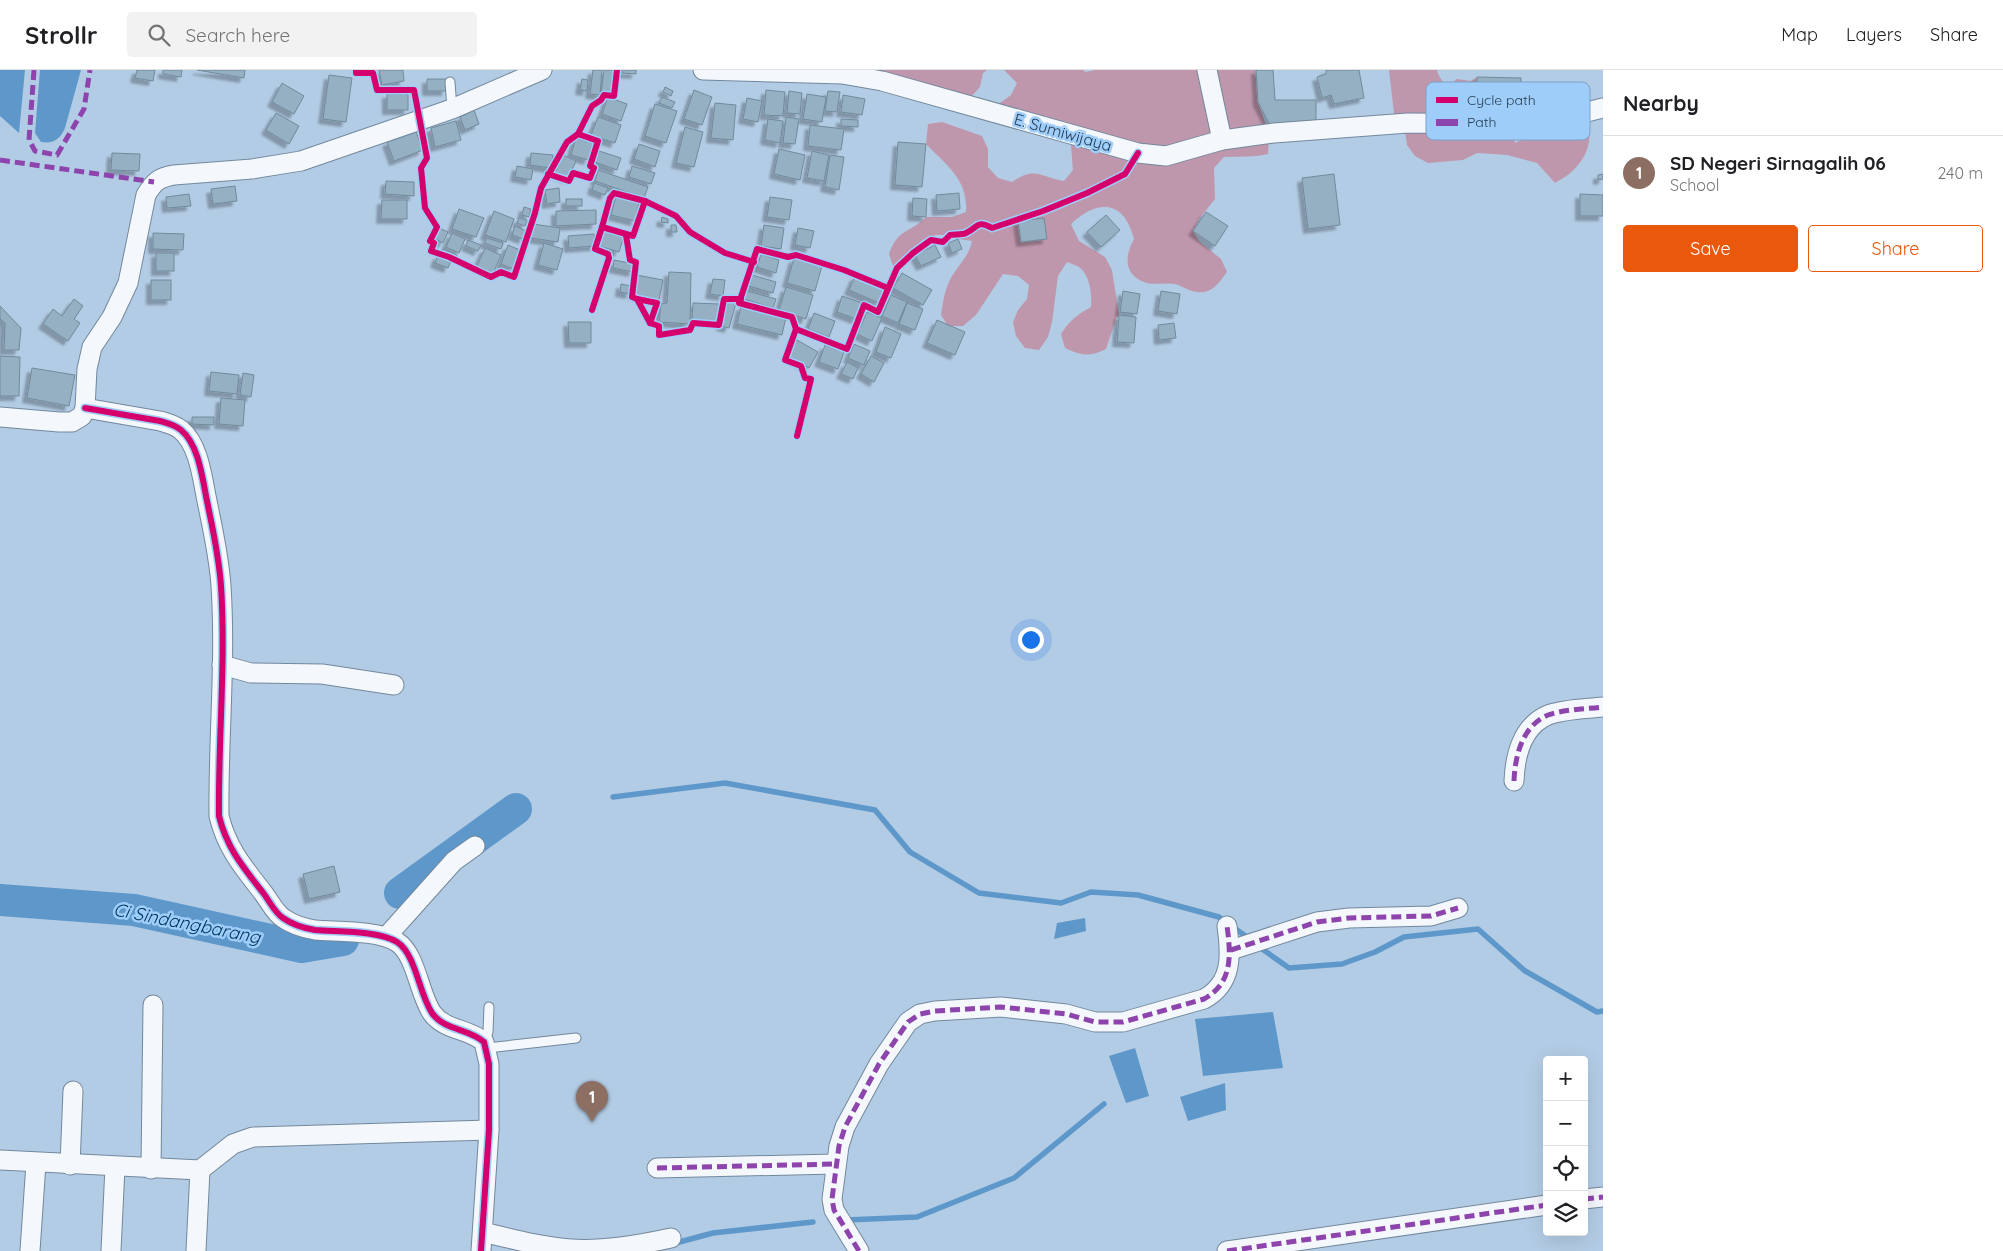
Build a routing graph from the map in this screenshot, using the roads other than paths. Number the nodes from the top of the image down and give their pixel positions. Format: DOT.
graph roads {
  1 [pos="542,70"];
  2 [pos="703,70"];
  3 [pos="1207,70"];
  4 [pos="450,82"];
  5 [pos="1603,108"];
  6 [pos="452,109"];
  7 [pos="1590,111"];
  8 [pos="1426,123"];
  9 [pos="1222,140"];
  10 [pos="85,408"];
  11 [pos="0,416"];
  12 [pos="222,665"];
  13 [pos="394,685"];
  14 [pos="1603,707"];
  15 [pos="1514,781"];
  16 [pos="475,846"];
  17 [pos="1458,908"];
  18 [pos="1227,926"];
  19 [pos="386,937"];
  20 [pos="1237,949"];
  21 [pos="153,1005"];
  22 [pos="489,1007"];
  23 [pos="576,1038"];
  24 [pos="486,1045"];
  25 [pos="73,1091"];
  26 [pos="489,1130"];
  27 [pos="0,1160"];
  28 [pos="36,1163"];
  29 [pos="835,1164"];
  30 [pos="70,1165"];
  31 [pos="115,1167"];
  32 [pos="657,1168"];
  33 [pos="151,1169"];
  34 [pos="200,1170"];
  35 [pos="1603,1197"];
  36 [pos="1588,1199"];
  37 [pos="1543,1206"];
  38 [pos="670,1238"];
  39 [pos="482,1242"];
  40 [pos="1264,1248"];
  41 [pos="30,1251"];
  42 [pos="111,1251"];
  43 [pos="196,1251"];
  44 [pos="859,1251"];
  45 [pos="1227,1251"];
  1 -- 6 [label="street"];
  2 -- 9 [label="street, E. Sumiwijaya"];
  3 -- 9 [label="street"];
  4 -- 6 [label="lane"];
  5 -- 7 [label="street, E. Sumiwijaya"];
  6 -- 10 [label="street"];
  8 -- 9 [label="street, E. Sumiwijaya"];
  10 -- 11 [label="street"];
  10 -- 12 [label="street"];
  12 -- 13 [label="street"];
  12 -- 19 [label="street"];
  14 -- 15 [label="street"];
  16 -- 19 [label="street"];
  17 -- 20 [label="street"];
  18 -- 20 [label="street"];
  19 -- 24 [label="street"];
  20 -- 29 [label="street"];
  21 -- 33 [label="street"];
  22 -- 24 [label="lane"];
  23 -- 24 [label="lane"];
  24 -- 26 [label="street"];
  25 -- 30 [label="street"];
  26 -- 34 [label="street"];
  26 -- 39 [label="street"];
  27 -- 28 [label="street"];
  28 -- 30 [label="street"];
  28 -- 41 [label="street"];
  29 -- 32 [label="street"];
  29 -- 44 [label="street"];
  30 -- 31 [label="street"];
  31 -- 33 [label="street"];
  31 -- 42 [label="street"];
  33 -- 34 [label="street"];
  34 -- 43 [label="street"];
  35 -- 36 [label="street"];
  37 -- 40 [label="street"];
  38 -- 39 [label="street"];
  40 -- 45 [label="street"];
}
